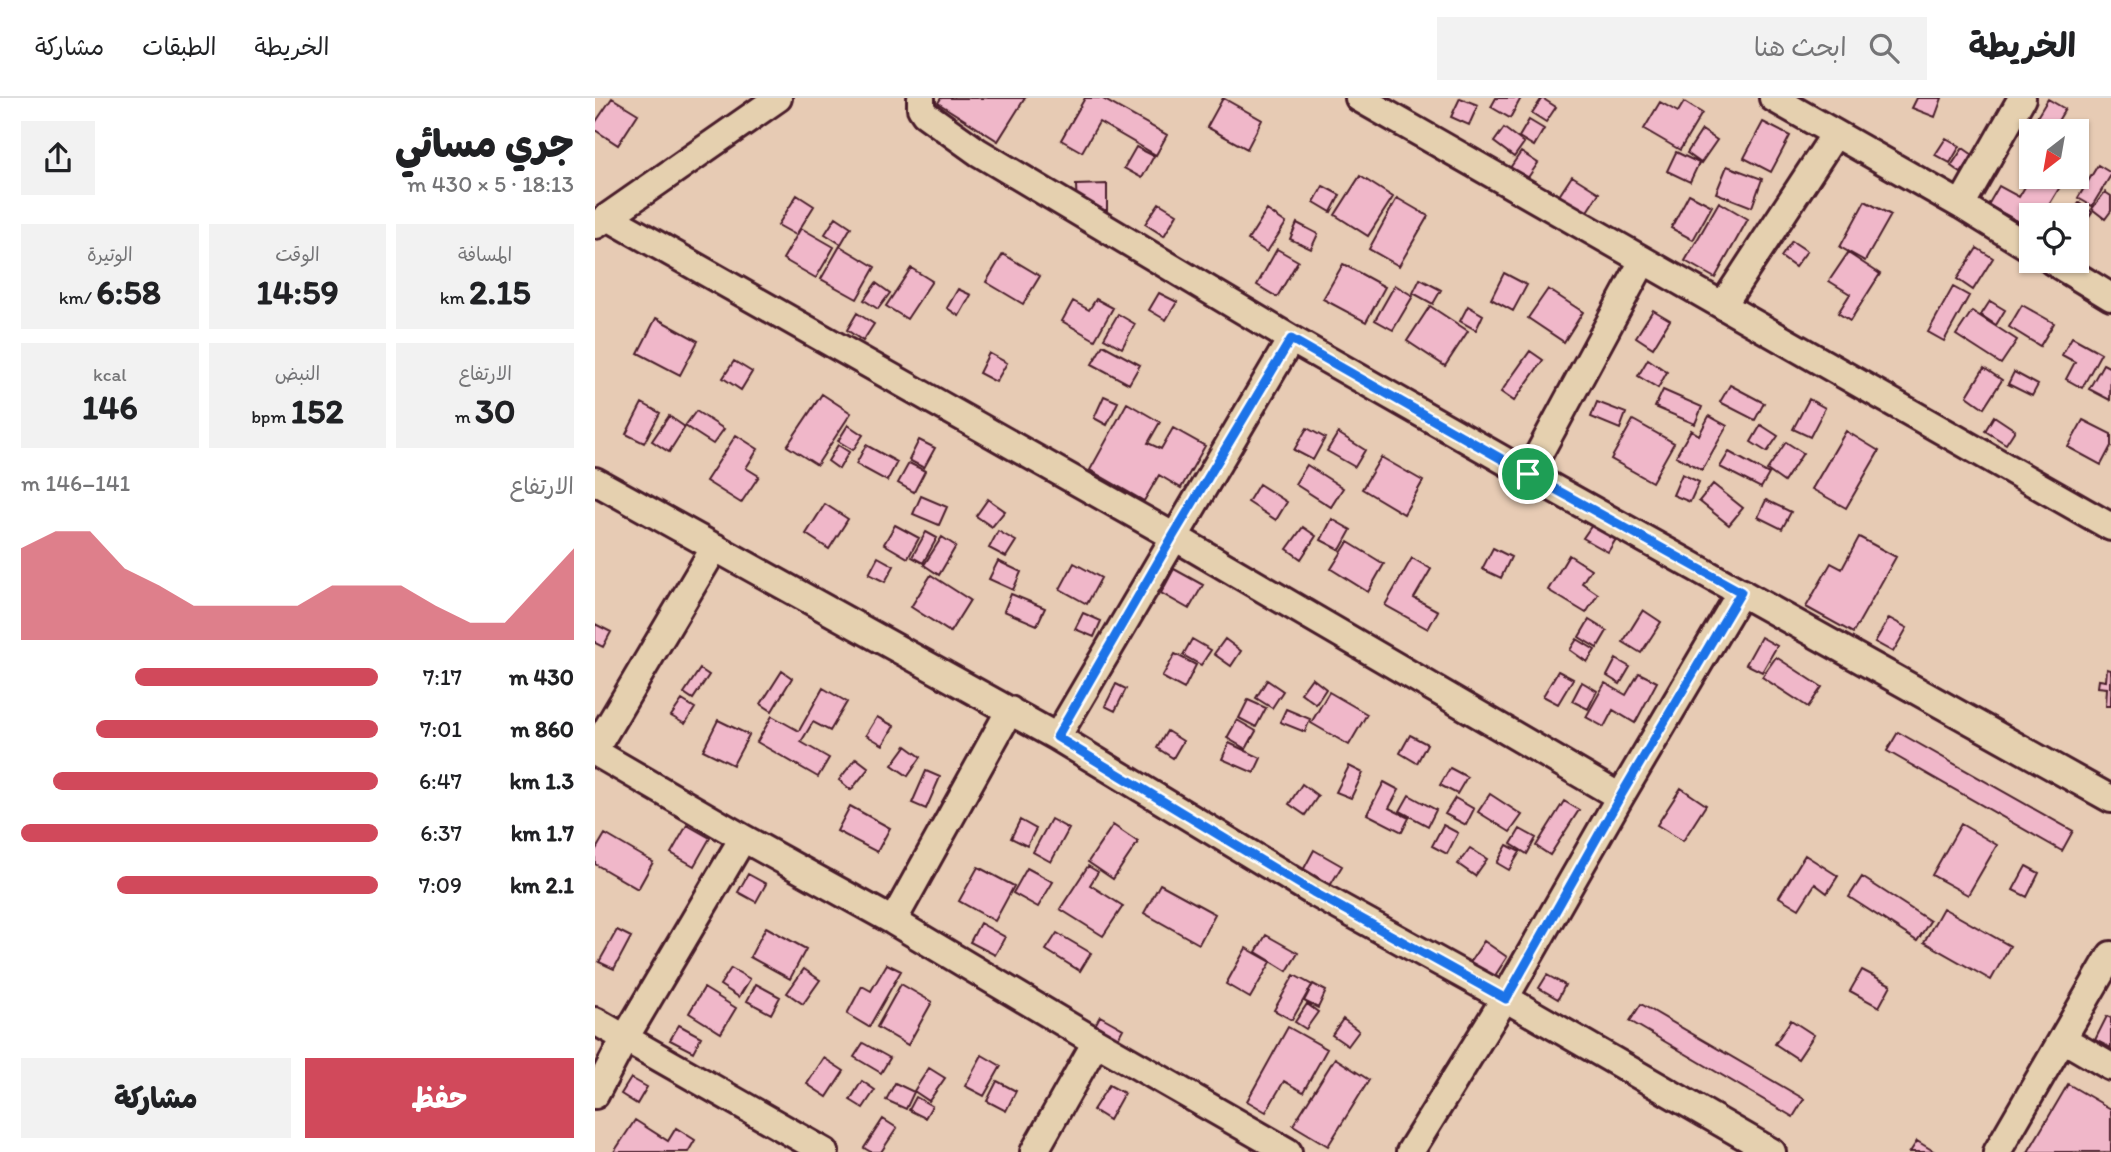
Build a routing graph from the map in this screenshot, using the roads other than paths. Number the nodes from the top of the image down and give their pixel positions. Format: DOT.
graph roads {
  1 [pos="778,98"];
  2 [pos="921,98"];
  3 [pos="1359,98"];
  4 [pos="1773,98"];
  5 [pos="2022,98"];
  6 [pos="1835,134"];
  7 [pos="1961,205"];
  8 [pos="601,221"];
  9 [pos="2019,241"];
  10 [pos="1643,261"];
  11 [pos="2072,273"];
  12 [pos="2111,297"];
  13 [pos="1723,305"];
  14 [pos="1291,339"];
  15 [pos="1528,474"];
  16 [pos="595,481"];
  17 [pos="2111,527"];
  18 [pos="1173,536"];
  19 [pos="715,547"];
  20 [pos="1741,592"];
  21 [pos="1010,710"];
  22 [pos="1057,737"];
  23 [pos="595,750"];
  24 [pos="1620,797"];
  25 [pos="2111,799"];
  26 [pos="743,838"];
  27 [pos="893,921"];
  28 [pos="2111,955"];
  29 [pos="1506,999"];
  30 [pos="595,1021"];
  31 [pos="625,1038"];
  32 [pos="2063,1040"];
  33 [pos="1096,1042"];
  34 [pos="2111,1067"];
  35 [pos="595,1095"];
  36 [pos="825,1152"];
  37 [pos="1034,1152"];
  38 [pos="1288,1152"];
  39 [pos="1410,1152"];
  40 [pos="1772,1152"];
  41 [pos="1997,1152"];
  1 -- 8 [label="street"];
  2 -- 14 [label="street"];
  3 -- 10 [label="street"];
  4 -- 6 [label="street"];
  5 -- 7 [label="street"];
  6 -- 7 [label="street"];
  6 -- 13 [label="street"];
  7 -- 9 [label="street"];
  8 -- 18 [label="street"];
  10 -- 13 [label="street"];
  10 -- 15 [label="street"];
  11 -- 12 [label="street"];
  13 -- 17 [label="street"];
  14 -- 15 [label="street"];
  14 -- 18 [label="street"];
  15 -- 20 [label="street"];
  16 -- 19 [label="street"];
  18 -- 22 [label="street"];
  18 -- 24 [label="street"];
  19 -- 21 [label="street"];
  19 -- 23 [label="street"];
  20 -- 24 [label="street"];
  20 -- 25 [label="street"];
  21 -- 22 [label="street"];
  21 -- 27 [label="street"];
  22 -- 29 [label="street"];
  23 -- 26 [label="street"];
  24 -- 29 [label="street"];
  26 -- 27 [label="street"];
  26 -- 31 [label="street"];
  27 -- 33 [label="street"];
  28 -- 32 [label="street"];
  29 -- 39 [label="street"];
  29 -- 40 [label="street"];
  30 -- 31 [label="street"];
  31 -- 35 [label="street"];
  31 -- 36 [label="street"];
  32 -- 34 [label="street"];
  32 -- 41 [label="street"];
  33 -- 37 [label="street"];
  33 -- 38 [label="street"];
}
